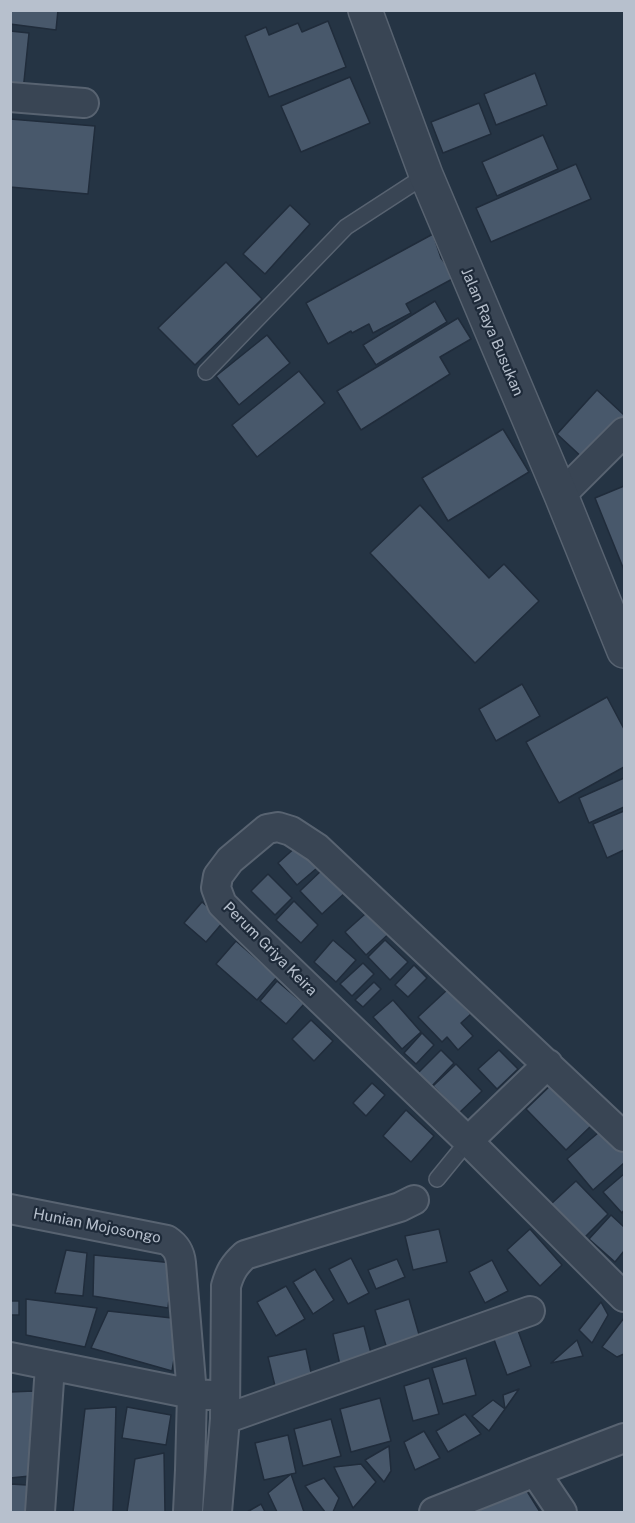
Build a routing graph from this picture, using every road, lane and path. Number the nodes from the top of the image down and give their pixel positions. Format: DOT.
graph roads {
  1 [pos="365,10"];
  2 [pos="10,97"];
  3 [pos="84,103"];
  4 [pos="426,176"];
  5 [pos="206,372"];
  6 [pos="624,432"];
  7 [pos="561,495"];
  8 [pos="624,651"];
  9 [pos="548,1064"];
  10 [pos="624,1137"];
  11 [pos="468,1141"];
  12 [pos="437,1179"];
  13 [pos="414,1200"];
  14 [pos="10,1209"];
  15 [pos="624,1297"];
  16 [pos="530,1311"];
  17 [pos="10,1357"];
  18 [pos="50,1366"];
  19 [pos="192,1395"];
  20 [pos="225,1407"];
  21 [pos="624,1438"];
  22 [pos="535,1472"];
  23 [pos="40,1512"];
  24 [pos="188,1512"];
  25 [pos="217,1512"];
  26 [pos="434,1512"];
  27 [pos="562,1512"];
  1 -- 4 [label="street, Jalan Raya Busukan"];
  2 -- 3 [label="street"];
  4 -- 5 [label="lane"];
  4 -- 7 [label="street, Jalan Raya Busukan"];
  6 -- 7 [label="street"];
  7 -- 8 [label="street, Jalan Raya Busukan"];
  9 -- 10 [label="street, Perum Griya Keira"];
  9 -- 11 [label="street"];
  9 -- 11 [label="street, Perum Griya Keira"];
  11 -- 12 [label="lane"];
  11 -- 15 [label="street, Perum Griya Keira"];
  13 -- 20 [label="street"];
  14 -- 19 [label="street, Hunian Mojosongo"];
  16 -- 20 [label="street"];
  17 -- 18 [label="street"];
  18 -- 19 [label="street"];
  18 -- 23 [label="street"];
  19 -- 20 [label="street"];
  19 -- 24 [label="street, Hunian Mojosongo"];
  20 -- 25 [label="street"];
  21 -- 22 [label="street"];
  22 -- 26 [label="street"];
  22 -- 27 [label="street"];
}
